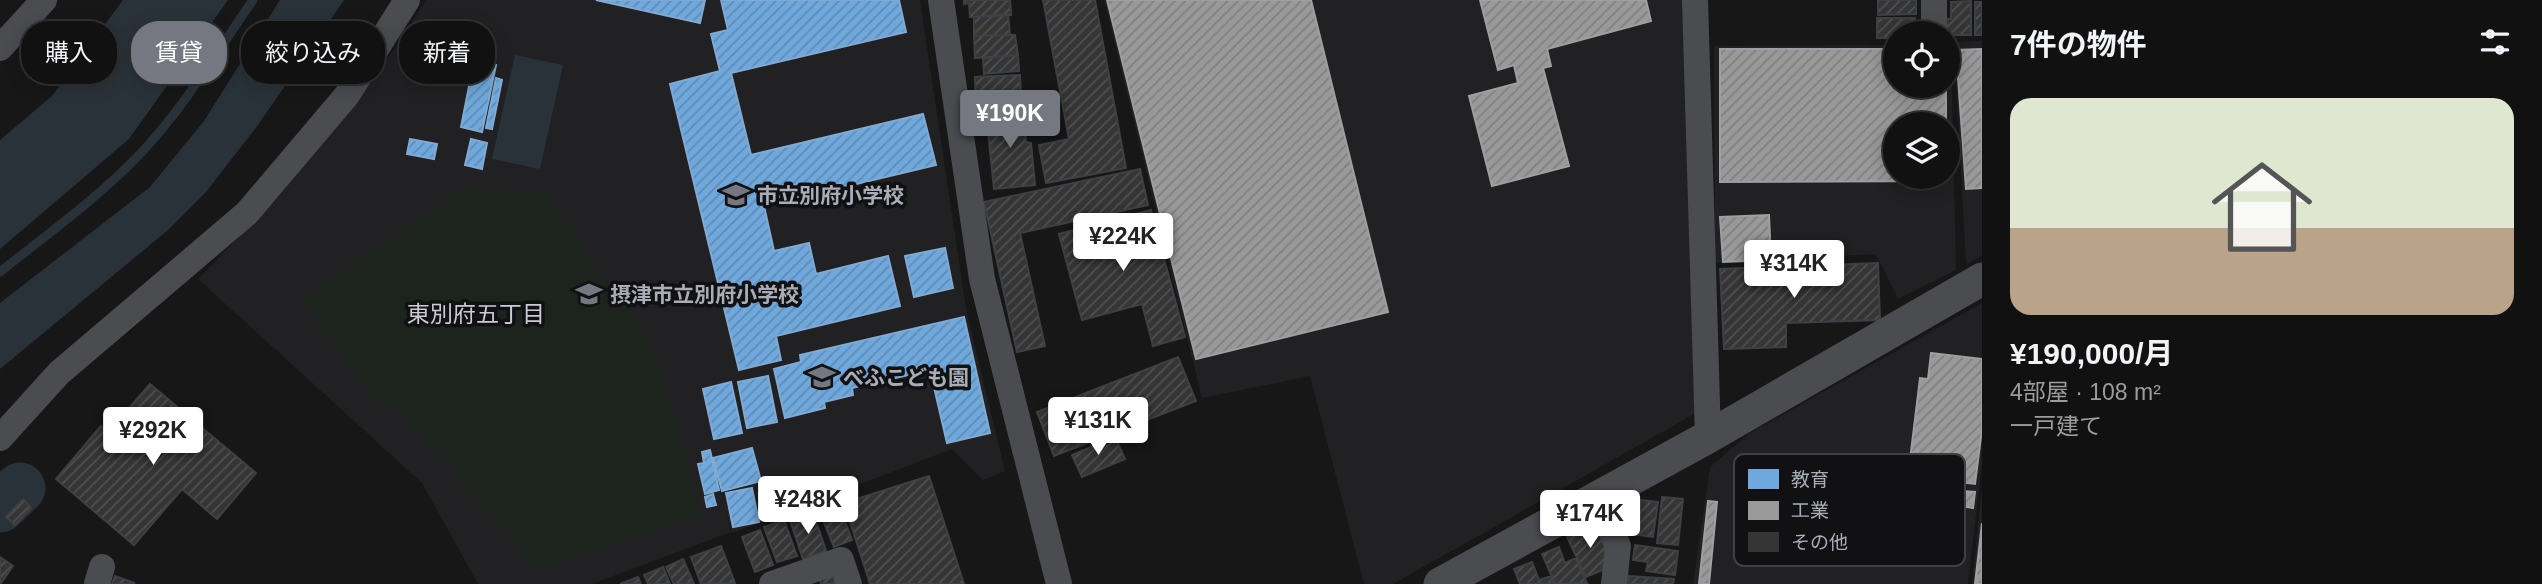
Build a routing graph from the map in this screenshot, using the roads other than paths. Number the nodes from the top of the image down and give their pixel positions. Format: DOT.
graph roads {
  1 [pos="44,0"];
  2 [pos="407,0"];
  3 [pos="941,0"];
  4 [pos="1695,0"];
  5 [pos="0,48"];
  6 [pos="1982,279"];
  7 [pos="1708,437"];
  8 [pos="0,438"];
  9 [pos="1596,498"];
  10 [pos="772,584"];
  11 [pos="849,584"];
  12 [pos="1059,584"];
  13 [pos="1440,584"];
  14 [pos="1614,584"];
  1 -- 5 [label="street"];
  2 -- 8 [label="street"];
  3 -- 12 [label="street"];
  4 -- 7 [label="street"];
  6 -- 7 [label="street"];
  7 -- 9 [label="street"];
  9 -- 13 [label="street"];
  9 -- 14 [label="street"];
  10 -- 11 [label="street"];
}
